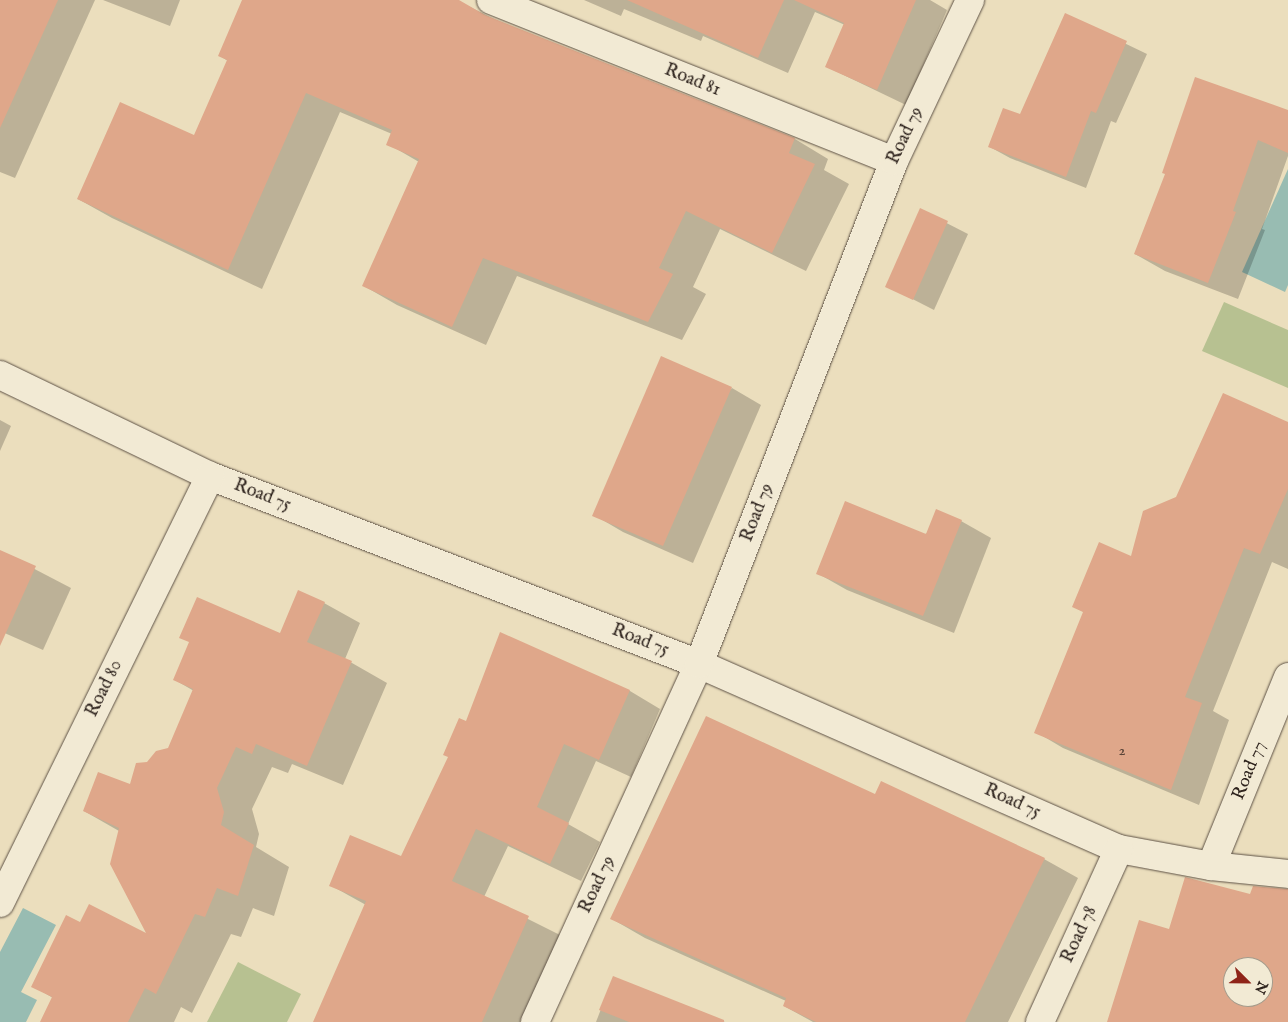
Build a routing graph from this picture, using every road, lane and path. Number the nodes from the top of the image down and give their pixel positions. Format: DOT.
graph roads {
  1 [pos="491,0"];
  2 [pos="970,0"];
  3 [pos="894,161"];
  4 [pos="0,375"];
  5 [pos="210,476"];
  6 [pos="699,664"];
  7 [pos="1288,677"];
  8 [pos="1119,849"];
  9 [pos="1211,866"];
  10 [pos="1288,874"];
  11 [pos="0,902"];
  12 [pos="535,1022"];
  13 [pos="1040,1022"];
  1 -- 3 [label="street, Road 81"];
  2 -- 3 [label="street, Road 79"];
  3 -- 6 [label="street, Road 79"];
  4 -- 5 [label="street, Road 75"];
  5 -- 6 [label="street, Road 75"];
  5 -- 11 [label="street, Road 80"];
  6 -- 8 [label="street, Road 75"];
  6 -- 12 [label="street, Road 79"];
  7 -- 9 [label="street, Road 77"];
  8 -- 9 [label="street, Road 75"];
  8 -- 13 [label="street, Road 78"];
  9 -- 10 [label="street, Road 75"];
}
